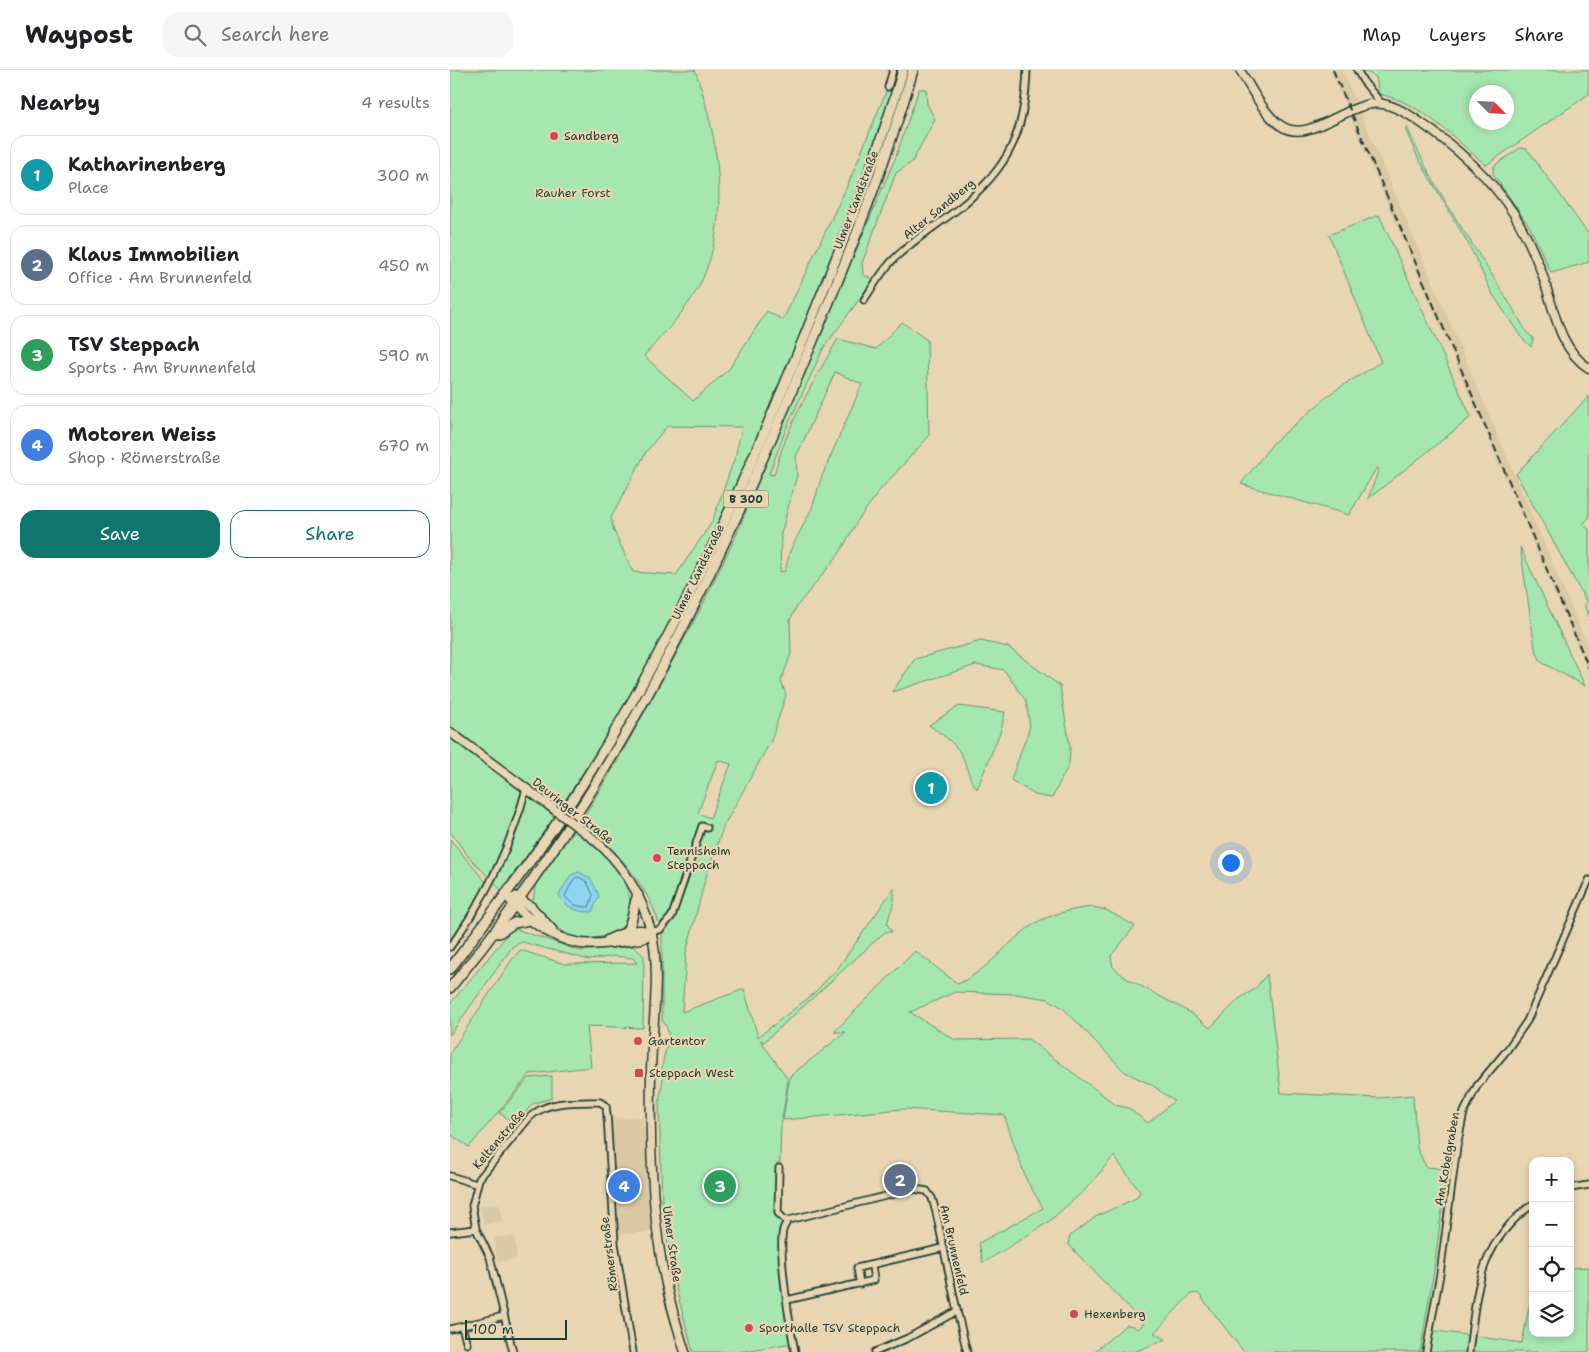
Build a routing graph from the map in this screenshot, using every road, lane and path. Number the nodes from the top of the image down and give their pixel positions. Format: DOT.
graph roads {
  1 [pos="893,70"];
  2 [pos="903,70"];
  3 [pos="913,70"];
  4 [pos="1027,70"];
  5 [pos="1240,70"];
  6 [pos="1357,70"];
  7 [pos="888,87"];
  8 [pos="1382,104"];
  9 [pos="864,300"];
  10 [pos="1589,368"];
  11 [pos="450,732"];
  12 [pos="526,789"];
  13 [pos="708,828"];
  14 [pos="1589,880"];
  15 [pos="506,894"];
  16 [pos="638,895"];
  17 [pos="517,902"];
  18 [pos="529,920"];
  19 [pos="655,931"];
  20 [pos="626,932"];
  21 [pos="556,934"];
  22 [pos="605,942"];
  23 [pos="487,943"];
  24 [pos="450,947"];
  25 [pos="450,968"];
  26 [pos="450,988"];
  27 [pos="594,1102"];
  28 [pos="779,1168"];
  29 [pos="450,1176"];
  30 [pos="476,1184"];
  31 [pos="1589,1185"];
  32 [pos="1574,1187"];
  33 [pos="1529,1208"];
  34 [pos="787,1222"];
  35 [pos="476,1229"];
  36 [pos="450,1232"];
  37 [pos="943,1248"];
  38 [pos="872,1266"];
  39 [pos="860,1284"];
  40 [pos="787,1300"];
  41 [pos="957,1311"];
  42 [pos="504,1316"];
  43 [pos="462,1327"];
  44 [pos="450,1329"];
  45 [pos="467,1344"];
  46 [pos="513,1352"];
  47 [pos="633,1352"];
  48 [pos="685,1352"];
  49 [pos="795,1352"];
  50 [pos="875,1352"];
  51 [pos="966,1352"];
  52 [pos="1426,1352"];
  53 [pos="1469,1352"];
  1 -- 7 [label="street"];
  2 -- 15 [label="main road, Ulmer Landstraße / B 300"];
  3 -- 17 [label="main road, Ulmer Landstraße / B 300"];
  4 -- 9 [label="street, Alter Sandberg"];
  5 -- 8 [label="street"];
  6 -- 8 [label="street"];
  8 -- 10 [label="street"];
  11 -- 12 [label="street, Deuringer Straße"];
  12 -- 16 [label="street, Deuringer Straße, bridge"];
  12 -- 24 [label="street"];
  13 -- 19 [label="street"];
  14 -- 52 [label="street, Am Kobelgraben"];
  15 -- 17 [label="main road"];
  15 -- 25 [label="main road, Ulmer Landstraße / B 300"];
  16 -- 19 [label="street, Deuringer Straße"];
  16 -- 20 [label="main road"];
  17 -- 18 [label="main road"];
  17 -- 21 [label="main road"];
  17 -- 23 [label="main road, Ulmer Landstraße / B 300"];
  18 -- 21 [label="main road"];
  18 -- 23 [label="main road"];
  19 -- 20 [label="main road"];
  19 -- 22 [label="main road"];
  19 -- 48 [label="street, Ulmer Straße"];
  20 -- 22 [label="main road"];
  21 -- 22 [label="main road"];
  23 -- 26 [label="main road, Ulmer Landstraße / B 300"];
  27 -- 30 [label="street, Keltenstraße"];
  27 -- 47 [label="street, Römerstraße"];
  28 -- 34 [label="street"];
  29 -- 30 [label="street"];
  30 -- 35 [label="street, Keltenstraße"];
  31 -- 32 [label="street"];
  33 -- 53 [label="street"];
  34 -- 37 [label="street, Am Brunnenfeld"];
  34 -- 40 [label="street"];
  35 -- 36 [label="street"];
  35 -- 42 [label="street, Keltenstraße"];
  37 -- 38 [label="street"];
  37 -- 41 [label="street, Am Brunnenfeld"];
  38 -- 39 [label="street"];
  38 -- 39 [label="street"];
  39 -- 40 [label="street"];
  40 -- 49 [label="street"];
  41 -- 50 [label="street"];
  41 -- 51 [label="street, Am Brunnenfeld"];
  42 -- 43 [label="street"];
  42 -- 46 [label="street, Keltenstraße"];
  43 -- 44 [label="street"];
  43 -- 45 [label="street"];
}
